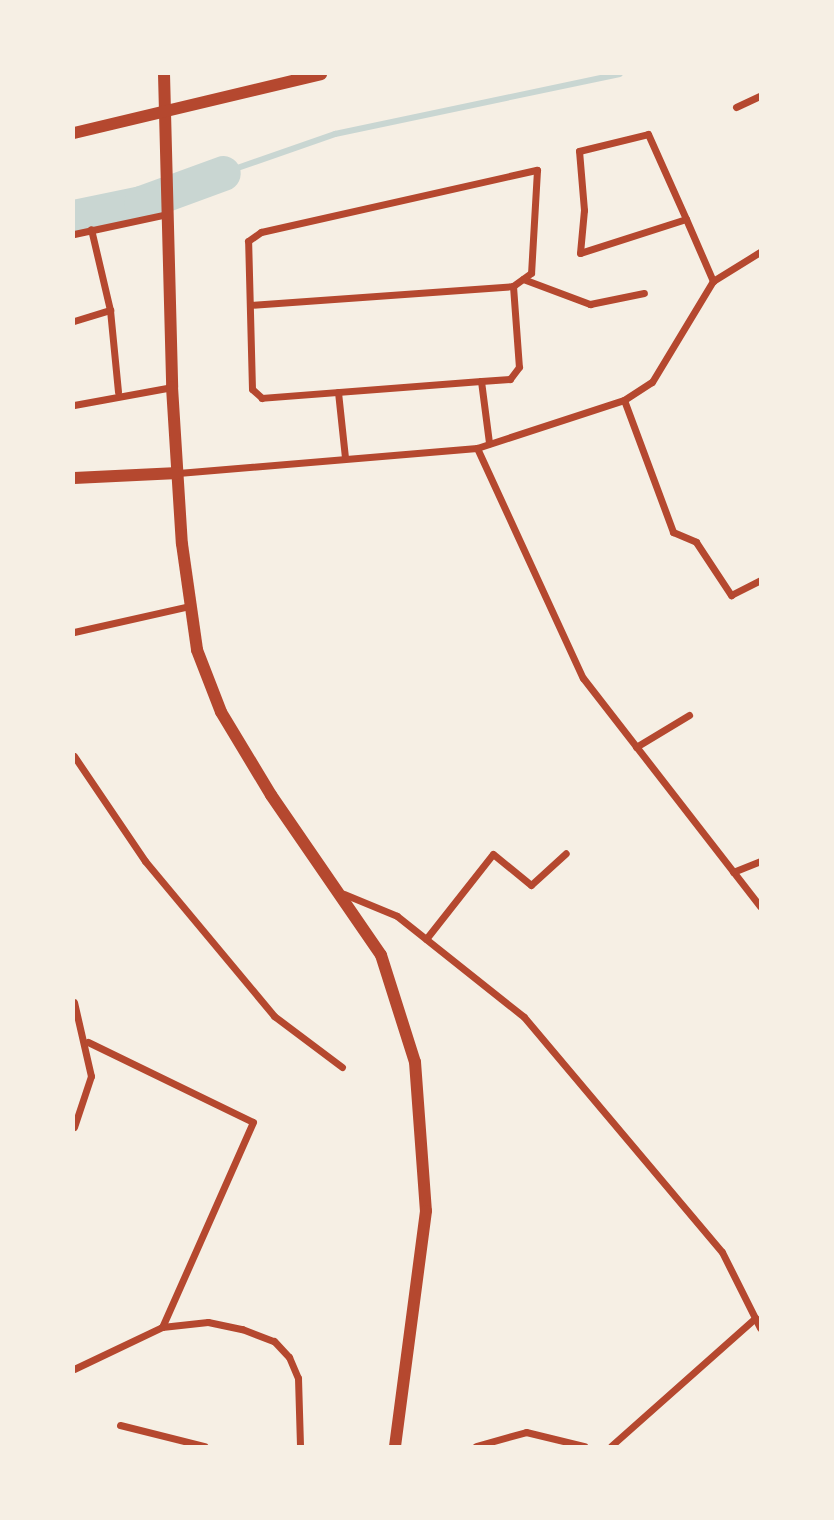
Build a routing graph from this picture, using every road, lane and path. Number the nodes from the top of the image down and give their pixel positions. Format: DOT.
graph roads {
  1 [pos="164,74"];
  2 [pos="321,74"];
  3 [pos="761,96"];
  4 [pos="736,107"];
  5 [pos="167,108"];
  6 [pos="74,133"];
  7 [pos="167,214"];
  8 [pos="686,219"];
  9 [pos="91,229"];
  10 [pos="74,234"];
  11 [pos="761,252"];
  12 [pos="523,279"];
  13 [pos="713,281"];
  14 [pos="513,286"];
  15 [pos="644,293"];
  16 [pos="250,305"];
  17 [pos="110,310"];
  18 [pos="74,321"];
  19 [pos="481,380"];
  20 [pos="172,387"];
  21 [pos="118,392"];
  22 [pos="338,392"];
  23 [pos="624,400"];
  24 [pos="74,405"];
  25 [pos="489,443"];
  26 [pos="477,448"];
  27 [pos="345,458"];
  28 [pos="178,473"];
  29 [pos="74,478"];
  30 [pos="761,580"];
  31 [pos="189,606"];
  32 [pos="74,632"];
  33 [pos="689,715"];
  34 [pos="636,747"];
  35 [pos="74,756"];
  36 [pos="566,853"];
  37 [pos="761,861"];
  38 [pos="733,872"];
  39 [pos="344,894"];
  40 [pos="761,906"];
  41 [pos="426,939"];
  42 [pos="74,1002"];
  43 [pos="88,1042"];
  44 [pos="342,1067"];
  45 [pos="74,1126"];
  46 [pos="755,1318"];
  47 [pos="162,1327"];
  48 [pos="761,1328"];
  49 [pos="74,1369"];
  50 [pos="120,1425"];
  51 [pos="204,1447"];
  52 [pos="300,1447"];
  53 [pos="395,1447"];
  54 [pos="476,1447"];
  55 [pos="584,1447"];
  56 [pos="611,1447"];
  1 -- 5 [label="street"];
  2 -- 5 [label="street"];
  3 -- 4 [label="street"];
  5 -- 6 [label="street"];
  5 -- 7 [label="street"];
  7 -- 9 [label="street"];
  7 -- 20 [label="street"];
  8 -- 8 [label="street"];
  8 -- 13 [label="street"];
  9 -- 10 [label="street"];
  9 -- 17 [label="street"];
  11 -- 13 [label="street"];
  12 -- 14 [label="street"];
  12 -- 15 [label="street"];
  12 -- 16 [label="street"];
  13 -- 23 [label="street"];
  14 -- 16 [label="street"];
  14 -- 19 [label="street"];
  16 -- 22 [label="street"];
  17 -- 18 [label="street"];
  17 -- 21 [label="street"];
  19 -- 22 [label="street"];
  19 -- 25 [label="street"];
  20 -- 21 [label="street"];
  20 -- 28 [label="street"];
  21 -- 24 [label="street"];
  22 -- 27 [label="street"];
  23 -- 25 [label="street"];
  23 -- 30 [label="street"];
  25 -- 26 [label="street"];
  26 -- 27 [label="street"];
  26 -- 34 [label="street"];
  27 -- 28 [label="street"];
  28 -- 29 [label="street"];
  28 -- 31 [label="street"];
  31 -- 32 [label="street"];
  31 -- 39 [label="street"];
  33 -- 34 [label="street"];
  34 -- 38 [label="street"];
  35 -- 44 [label="street"];
  36 -- 41 [label="street"];
  37 -- 38 [label="street"];
  38 -- 40 [label="street"];
  39 -- 41 [label="street"];
  39 -- 53 [label="street"];
  41 -- 46 [label="street"];
  42 -- 43 [label="street"];
  43 -- 45 [label="street"];
  43 -- 47 [label="street"];
  46 -- 48 [label="street"];
  46 -- 56 [label="street"];
  47 -- 49 [label="street"];
  47 -- 52 [label="street"];
  50 -- 51 [label="street"];
  54 -- 55 [label="street"];
}
